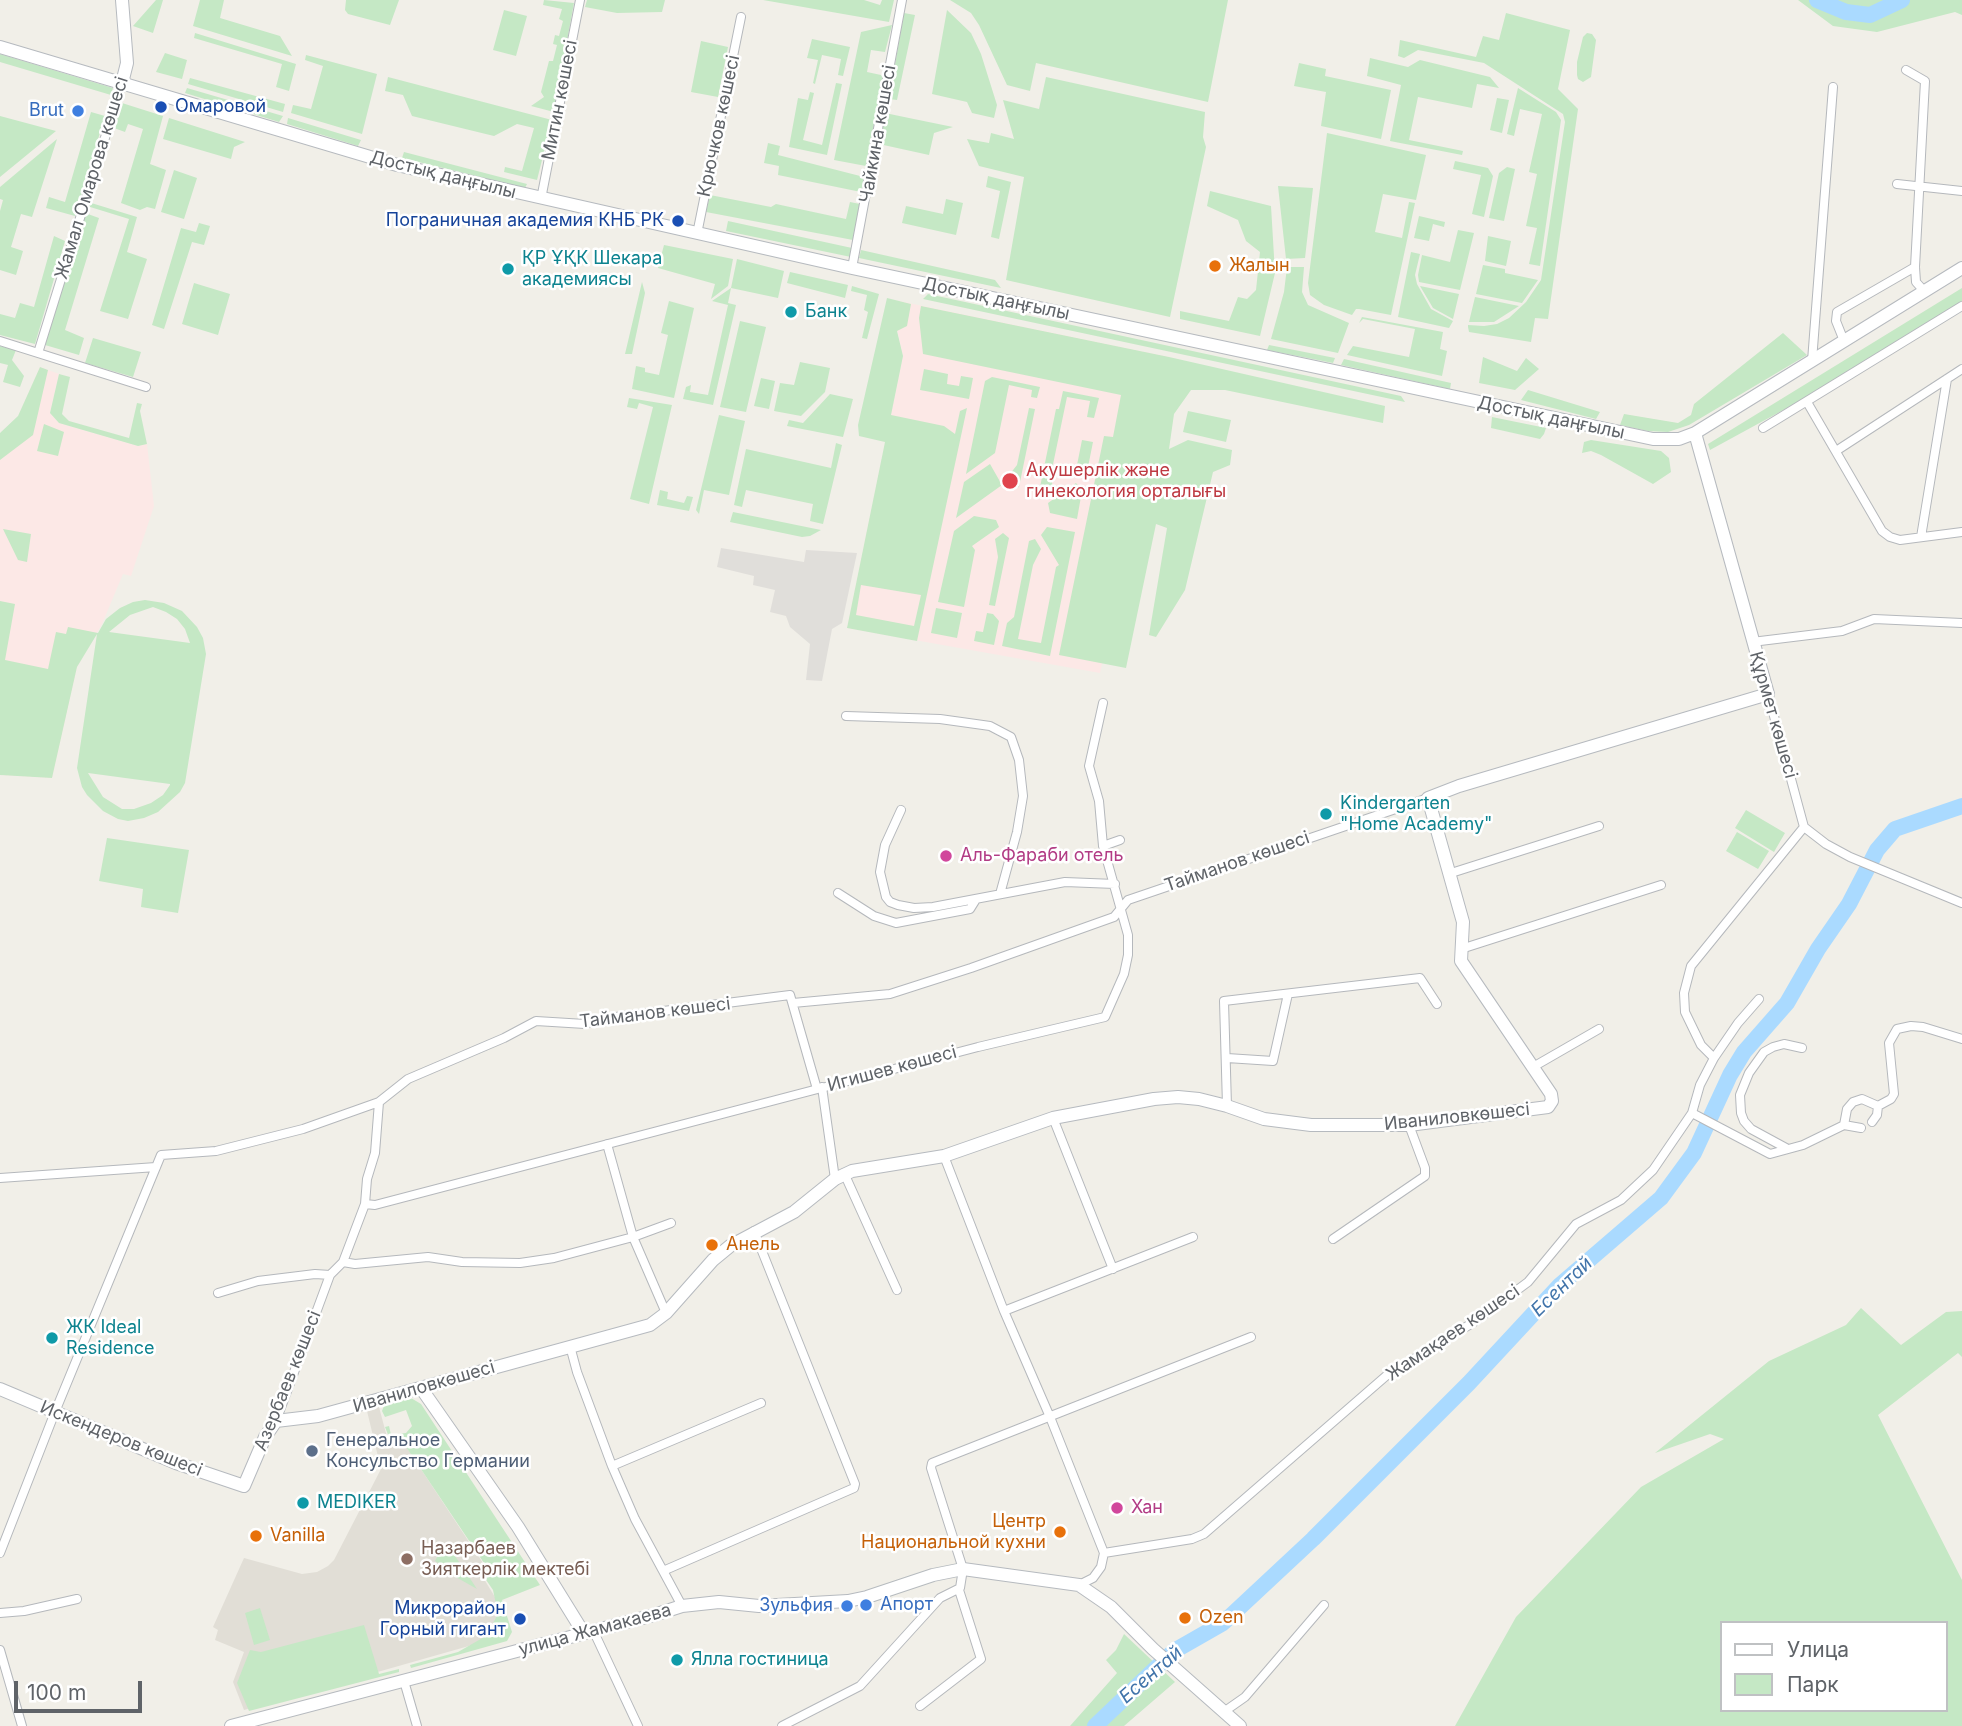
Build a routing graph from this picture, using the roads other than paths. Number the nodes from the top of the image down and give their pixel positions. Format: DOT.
graph roads {
  1 [pos="122,0"];
  2 [pos="580,0"];
  3 [pos="902,0"];
  4 [pos="741,17"];
  5 [pos="0,47"];
  6 [pos="1906,70"];
  7 [pos="122,83"];
  8 [pos="1833,87"];
  9 [pos="1896,184"];
  10 [pos="1919,187"];
  11 [pos="1962,191"];
  12 [pos="541,199"];
  13 [pos="697,234"];
  14 [pos="1915,267"];
  15 [pos="852,268"];
  16 [pos="1962,268"];
  17 [pos="1925,292"];
  18 [pos="1962,306"];
  19 [pos="0,341"];
  20 [pos="1844,341"];
  21 [pos="38,353"];
  22 [pos="1812,361"];
  23 [pos="1962,369"];
  24 [pos="1947,379"];
  25 [pos="146,387"];
  26 [pos="1807,402"];
  27 [pos="1763,428"];
  28 [pos="1695,433"];
  29 [pos="1836,451"];
  30 [pos="1962,532"];
  31 [pos="1921,537"];
  32 [pos="1962,623"];
  33 [pos="1752,642"];
  34 [pos="1768,694"];
  35 [pos="1103,703"];
  36 [pos="846,716"];
  37 [pos="1428,798"];
  38 [pos="901,810"];
  39 [pos="1599,826"];
  40 [pos="1804,827"];
  41 [pos="1119,840"];
  42 [pos="1103,846"];
  43 [pos="1448,874"];
  44 [pos="1115,884"];
  45 [pos="1661,885"];
  46 [pos="838,892"];
  47 [pos="1000,894"];
  48 [pos="975,901"];
  49 [pos="1962,903"];
  50 [pos="1122,909"];
  51 [pos="1461,949"];
  52 [pos="1288,994"];
  53 [pos="1759,999"];
  54 [pos="793,1003"];
  55 [pos="1437,1004"];
  56 [pos="1599,1029"];
  57 [pos="1962,1039"];
  58 [pos="1802,1048"];
  59 [pos="1227,1058"];
  60 [pos="1714,1058"];
  61 [pos="1533,1067"];
  62 [pos="819,1088"];
  63 [pos="379,1102"];
  64 [pos="1227,1106"];
  65 [pos="1878,1106"];
  66 [pos="1692,1113"];
  67 [pos="1053,1118"];
  68 [pos="1872,1122"];
  69 [pos="1409,1125"];
  70 [pos="1844,1125"];
  71 [pos="1861,1128"];
  72 [pos="607,1144"];
  73 [pos="1786,1148"];
  74 [pos="944,1156"];
  75 [pos="156,1167"];
  76 [pos="840,1176"];
  77 [pos="0,1178"];
  78 [pos="366,1204"];
  79 [pos="671,1223"];
  80 [pos="754,1231"];
  81 [pos="633,1237"];
  82 [pos="1193,1237"];
  83 [pos="1333,1238"];
  84 [pos="343,1262"];
  85 [pos="1113,1269"];
  86 [pos="330,1275"];
  87 [pos="897,1290"];
  88 [pos="219,1293"];
  89 [pos="1004,1311"];
  90 [pos="666,1314"];
  91 [pos="1251,1337"];
  92 [pos="570,1346"];
  93 [pos="421,1388"];
  94 [pos="0,1389"];
  95 [pos="761,1403"];
  96 [pos="55,1412"];
  97 [pos="1050,1417"];
  98 [pos="276,1420"];
  99 [pos="612,1466"];
  100 [pos="244,1486"];
  101 [pos="0,1553"];
  102 [pos="1104,1553"];
  103 [pos="963,1569"];
  104 [pos="663,1572"];
  105 [pos="1079,1585"];
  106 [pos="960,1589"];
  107 [pos="77,1599"];
  108 [pos="1324,1605"];
  109 [pos="682,1606"];
  110 [pos="0,1613"];
  111 [pos="588,1631"];
  112 [pos="0,1650"];
  113 [pos="404,1681"];
  114 [pos="920,1706"];
  115 [pos="1225,1711"];
  116 [pos="22,1726"];
  117 [pos="231,1726"];
  118 [pos="416,1726"];
  119 [pos="638,1726"];
  120 [pos="782,1726"];
  121 [pos="1240,1726"];
  1 -- 7 [label="street, Жамал Омарова көшесі"];
  2 -- 12 [label="street, Митин көшесі"];
  3 -- 15 [label="street, Чайкина көшесі"];
  4 -- 13 [label="street, Крючков көшесі"];
  5 -- 7 [label="street, Достық даңғылы"];
  6 -- 10 [label="street"];
  7 -- 12 [label="street, Достық даңғылы"];
  7 -- 21 [label="street, Жамал Омарова көшесі"];
  8 -- 22 [label="street"];
  9 -- 10 [label="street"];
  10 -- 11 [label="street"];
  10 -- 14 [label="street"];
  12 -- 13 [label="street, Достық даңғылы"];
  13 -- 15 [label="street, Достық даңғылы"];
  14 -- 17 [label="street"];
  14 -- 20 [label="street"];
  15 -- 28 [label="street, Достық даңғылы"];
  16 -- 17 [label="street, Достық даңғылы"];
  17 -- 20 [label="street, Достық даңғылы"];
  18 -- 26 [label="street"];
  19 -- 21 [label="street"];
  20 -- 22 [label="street, Достық даңғылы"];
  21 -- 25 [label="street"];
  22 -- 28 [label="street, Достық даңғылы"];
  23 -- 24 [label="street"];
  24 -- 29 [label="street"];
  24 -- 31 [label="street"];
  26 -- 27 [label="street"];
  26 -- 29 [label="street"];
  28 -- 33 [label="street, Құрмет көшесі"];
  29 -- 31 [label="street"];
  30 -- 31 [label="street"];
  32 -- 33 [label="street"];
  33 -- 34 [label="street, Құрмет көшесі"];
  34 -- 37 [label="street, Тайманов көшесі"];
  34 -- 40 [label="street, Құрмет көшесі"];
  35 -- 42 [label="street, Игишев көшесі"];
  36 -- 47 [label="street"];
  37 -- 43 [label="street, Иваниловкөшесі"];
  37 -- 50 [label="street, Тайманов көшесі"];
  38 -- 48 [label="street"];
  39 -- 43 [label="street"];
  40 -- 49 [label="street"];
  40 -- 60 [label="street"];
  41 -- 42 [label="street"];
  42 -- 44 [label="street, Игишев көшесі"];
  43 -- 51 [label="street, Иваниловкөшесі"];
  44 -- 47 [label="street"];
  44 -- 50 [label="street, Игишев көшесі"];
  45 -- 51 [label="street"];
  46 -- 48 [label="street"];
  47 -- 48 [label="street"];
  50 -- 54 [label="street, Тайманов көшесі"];
  50 -- 62 [label="street, Игишев көшесі"];
  51 -- 61 [label="street, Иваниловкөшесі"];
  52 -- 55 [label="street"];
  52 -- 59 [label="street"];
  52 -- 59 [label="street"];
  53 -- 60 [label="street, Жамақаев көшесі"];
  54 -- 62 [label="street"];
  54 -- 63 [label="street, Тайманов көшесі"];
  56 -- 61 [label="street"];
  57 -- 65 [label="street"];
  58 -- 73 [label="street"];
  59 -- 64 [label="street"];
  60 -- 66 [label="street, Жамақаев көшесі"];
  61 -- 69 [label="street, Иваниловкөшесі"];
  62 -- 72 [label="street, Игишев көшесі"];
  62 -- 76 [label="street"];
  63 -- 75 [label="street, Тайманов көшесі"];
  63 -- 78 [label="street, Азербаев көшесі"];
  64 -- 67 [label="street, Иваниловкөшесі"];
  64 -- 69 [label="street, Иваниловкөшесі"];
  65 -- 68 [label="street"];
  65 -- 70 [label="street"];
  66 -- 73 [label="street"];
  66 -- 102 [label="street, Жамақаев көшесі"];
  67 -- 74 [label="street, Иваниловкөшесі"];
  67 -- 85 [label="street"];
  69 -- 83 [label="street"];
  70 -- 71 [label="street"];
  70 -- 73 [label="street"];
  72 -- 78 [label="street, Игишев көшесі"];
  72 -- 81 [label="street"];
  74 -- 76 [label="street, Иваниловкөшесі"];
  74 -- 89 [label="street"];
  75 -- 77 [label="street"];
  75 -- 96 [label="street"];
  76 -- 80 [label="street, Иваниловкөшесі"];
  76 -- 87 [label="street"];
  78 -- 84 [label="street, Азербаев көшесі"];
  79 -- 81 [label="street"];
  80 -- 90 [label="street, Иваниловкөшесі"];
  80 -- 104 [label="street"];
  81 -- 84 [label="street"];
  81 -- 90 [label="street"];
  82 -- 85 [label="street"];
  84 -- 86 [label="street, Азербаев көшесі"];
  85 -- 89 [label="street"];
  86 -- 88 [label="street"];
  86 -- 98 [label="street, Азербаев көшесі"];
  89 -- 97 [label="street"];
  90 -- 92 [label="street, Иваниловкөшесі"];
  91 -- 97 [label="street"];
  92 -- 93 [label="street, Иваниловкөшесі"];
  92 -- 99 [label="street"];
  93 -- 98 [label="street, Иваниловкөшесі"];
  93 -- 111 [label="street"];
  94 -- 96 [label="street, Искендеров көшесі"];
  95 -- 99 [label="street"];
  96 -- 100 [label="street, Искендеров көшесі"];
  96 -- 101 [label="street"];
  97 -- 102 [label="street"];
  97 -- 103 [label="street"];
  98 -- 100 [label="street, Азербаев көшесі"];
  99 -- 104 [label="street"];
  102 -- 105 [label="street"];
  103 -- 105 [label="street"];
  103 -- 106 [label="street"];
  103 -- 109 [label="street, улица Жамакаева"];
  104 -- 109 [label="street"];
  105 -- 115 [label="street"];
  106 -- 114 [label="street"];
  106 -- 120 [label="street"];
  107 -- 110 [label="street"];
  108 -- 115 [label="street"];
  109 -- 111 [label="street, улица Жамакаева"];
  111 -- 113 [label="street, улица Жамакаева"];
  111 -- 119 [label="street"];
  112 -- 116 [label="street"];
  113 -- 117 [label="street, улица Жамакаева"];
  113 -- 118 [label="street"];
  115 -- 121 [label="street"];
}
